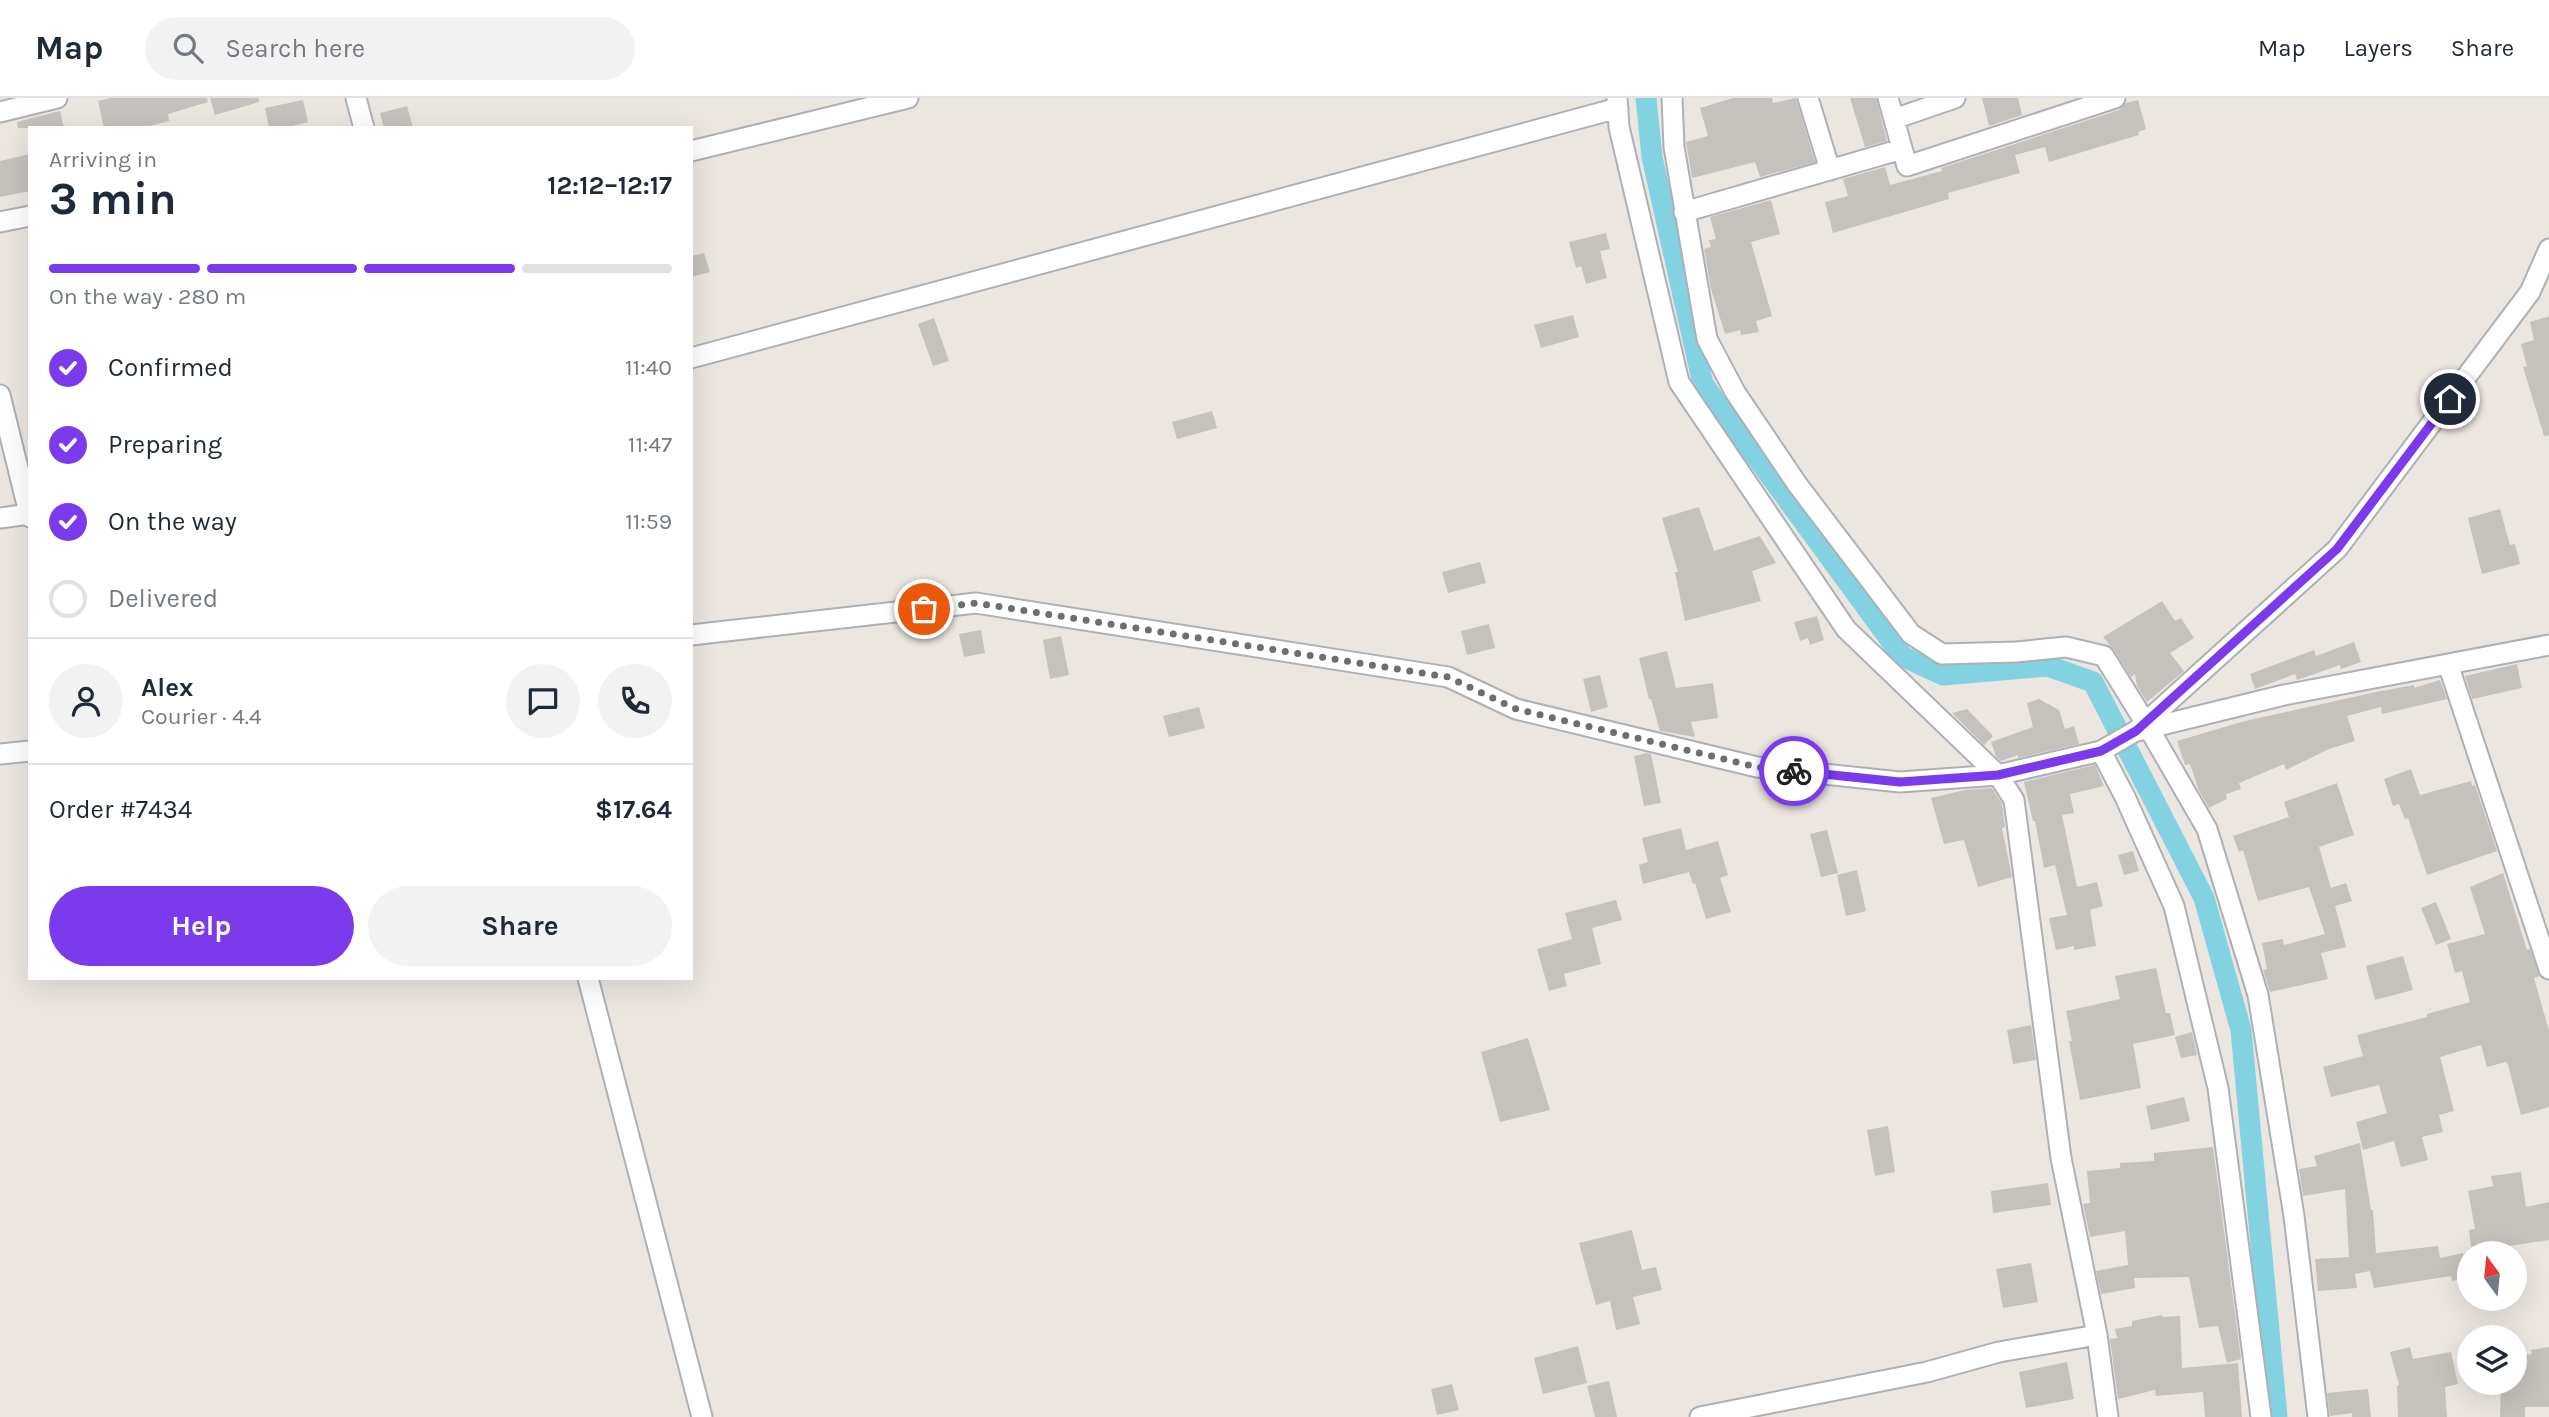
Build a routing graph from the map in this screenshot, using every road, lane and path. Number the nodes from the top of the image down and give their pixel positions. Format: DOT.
graph roads {
  1 [pos="57,98"];
  2 [pos="356,98"];
  3 [pos="908,98"];
  4 [pos="1672,98"];
  5 [pos="1808,98"];
  6 [pos="1888,98"];
  7 [pos="1955,98"];
  8 [pos="2115,98"];
  9 [pos="1618,103"];
  10 [pos="0,112"];
  11 [pos="1894,119"];
  12 [pos="363,126"];
  13 [pos="1902,149"];
  14 [pos="693,151"];
  15 [pos="1830,170"];
  16 [pos="1684,212"];
  17 [pos="28,216"];
  18 [pos="0,222"];
  19 [pos="2549,249"];
  20 [pos="2540,293"];
  21 [pos="693,357"];
  22 [pos="0,395"];
  23 [pos="27,491"];
  24 [pos="28,515"];
  25 [pos="0,518"];
  26 [pos="693,635"];
  27 [pos="2549,645"];
  28 [pos="2448,664"];
  29 [pos="2139,729"];
  30 [pos="28,751"];
  31 [pos="2101,751"];
  32 [pos="0,754"];
  33 [pos="1998,775"];
  34 [pos="2549,969"];
  35 [pos="589,980"];
  36 [pos="2097,1335"];
  37 [pos="1709,1416"];
  38 [pos="702,1417"];
  39 [pos="2108,1417"];
  40 [pos="2261,1417"];
  41 [pos="2318,1417"];
  1 -- 10 [label="street"];
  2 -- 12 [label="street"];
  3 -- 14 [label="street"];
  4 -- 16 [label="street"];
  5 -- 15 [label="street"];
  6 -- 11 [label="street"];
  7 -- 11 [label="street"];
  8 -- 13 [label="street"];
  9 -- 21 [label="street"];
  9 -- 33 [label="street"];
  11 -- 13 [label="street"];
  13 -- 15 [label="street"];
  15 -- 16 [label="street"];
  16 -- 29 [label="street"];
  17 -- 18 [label="street"];
  19 -- 20 [label="street"];
  20 -- 29 [label="street"];
  22 -- 23 [label="street"];
  24 -- 25 [label="street"];
  26 -- 33 [label="street"];
  27 -- 28 [label="street"];
  28 -- 29 [label="street"];
  28 -- 34 [label="street"];
  29 -- 31 [label="street"];
  29 -- 41 [label="street"];
  30 -- 32 [label="street"];
  31 -- 33 [label="street"];
  31 -- 40 [label="street"];
  33 -- 36 [label="street"];
  35 -- 38 [label="street"];
  36 -- 37 [label="street"];
  36 -- 39 [label="street"];
}
